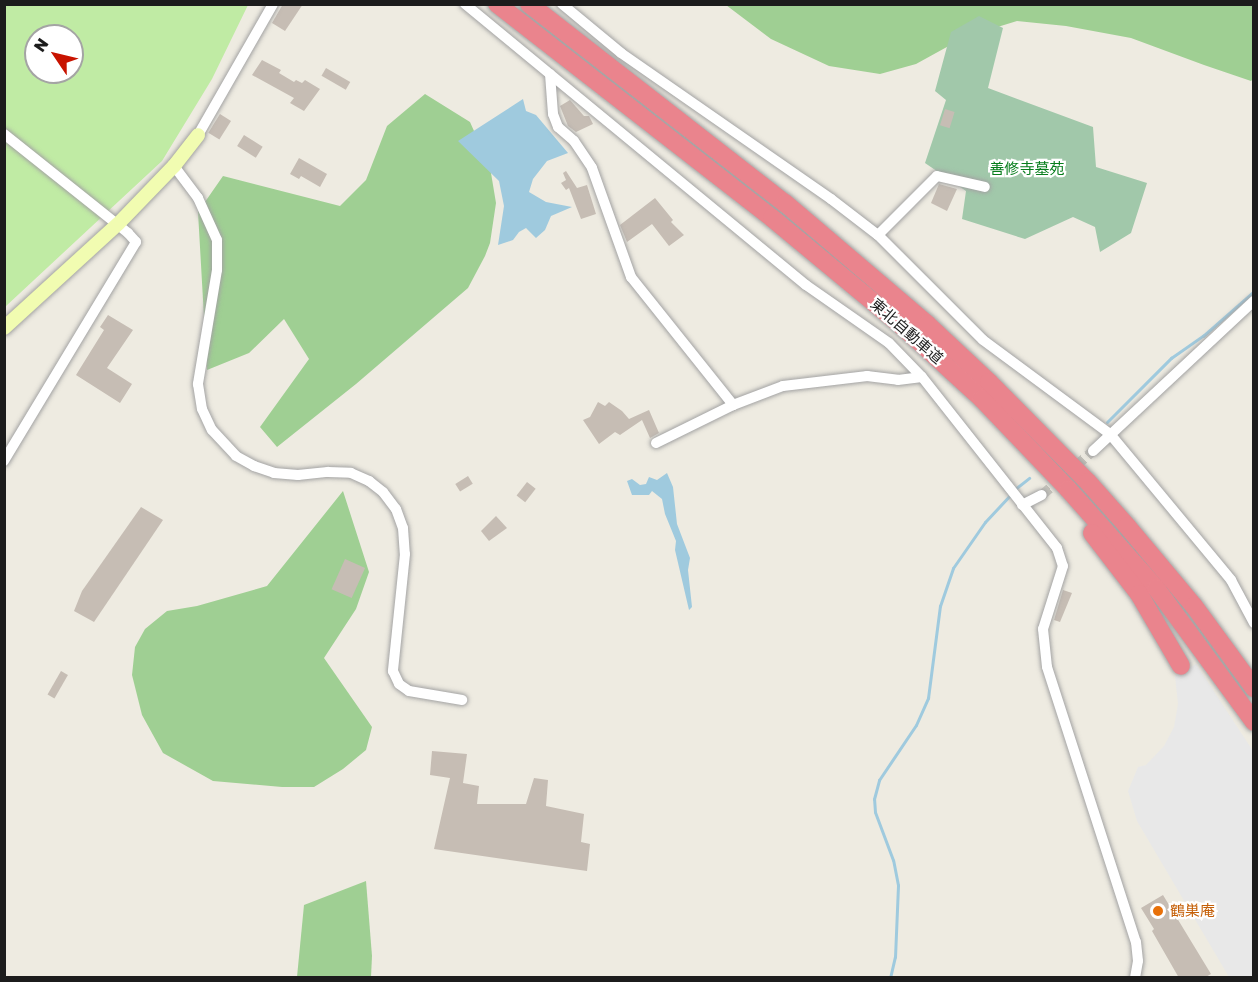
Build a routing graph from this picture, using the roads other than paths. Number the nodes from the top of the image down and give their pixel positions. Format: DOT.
graph roads {
  1 [pos="273,4"];
  2 [pos="465,4"];
  3 [pos="496,4"];
  4 [pos="529,4"];
  5 [pos="562,4"];
  6 [pos="550,75"];
  7 [pos="4,134"];
  8 [pos="198,135"];
  9 [pos="174,166"];
  10 [pos="985,187"];
  11 [pos="118,224"];
  12 [pos="878,235"];
  13 [pos="1254,301"];
  14 [pos="4,328"];
  15 [pos="945,365"];
  16 [pos="922,377"];
  17 [pos="733,405"];
  18 [pos="1110,434"];
  19 [pos="656,443"];
  20 [pos="1093,451"];
  21 [pos="4,460"];
  22 [pos="1042,495"];
  23 [pos="1022,505"];
  24 [pos="1254,623"];
  25 [pos="1180,666"];
  26 [pos="1254,688"];
  27 [pos="462,700"];
  28 [pos="1254,722"];
  29 [pos="1135,978"];
  1 -- 8 [label="street"];
  2 -- 6 [label="street"];
  3 -- 15 [label="highway, 東北自動車道"];
  4 -- 26 [label="highway, 東北自動車道"];
  5 -- 12 [label="street"];
  6 -- 16 [label="street"];
  6 -- 17 [label="street"];
  7 -- 11 [label="street"];
  8 -- 9 [label="street"];
  9 -- 11 [label="street"];
  9 -- 27 [label="street"];
  10 -- 12 [label="street"];
  11 -- 14 [label="street"];
  11 -- 21 [label="street"];
  12 -- 18 [label="street"];
  13 -- 18 [label="street"];
  15 -- 25 [label="highway"];
  15 -- 28 [label="highway, 東北自動車道"];
  16 -- 17 [label="street"];
  16 -- 23 [label="street"];
  17 -- 19 [label="street"];
  18 -- 20 [label="street"];
  18 -- 24 [label="street"];
  22 -- 23 [label="street"];
  23 -- 29 [label="street"];
}
